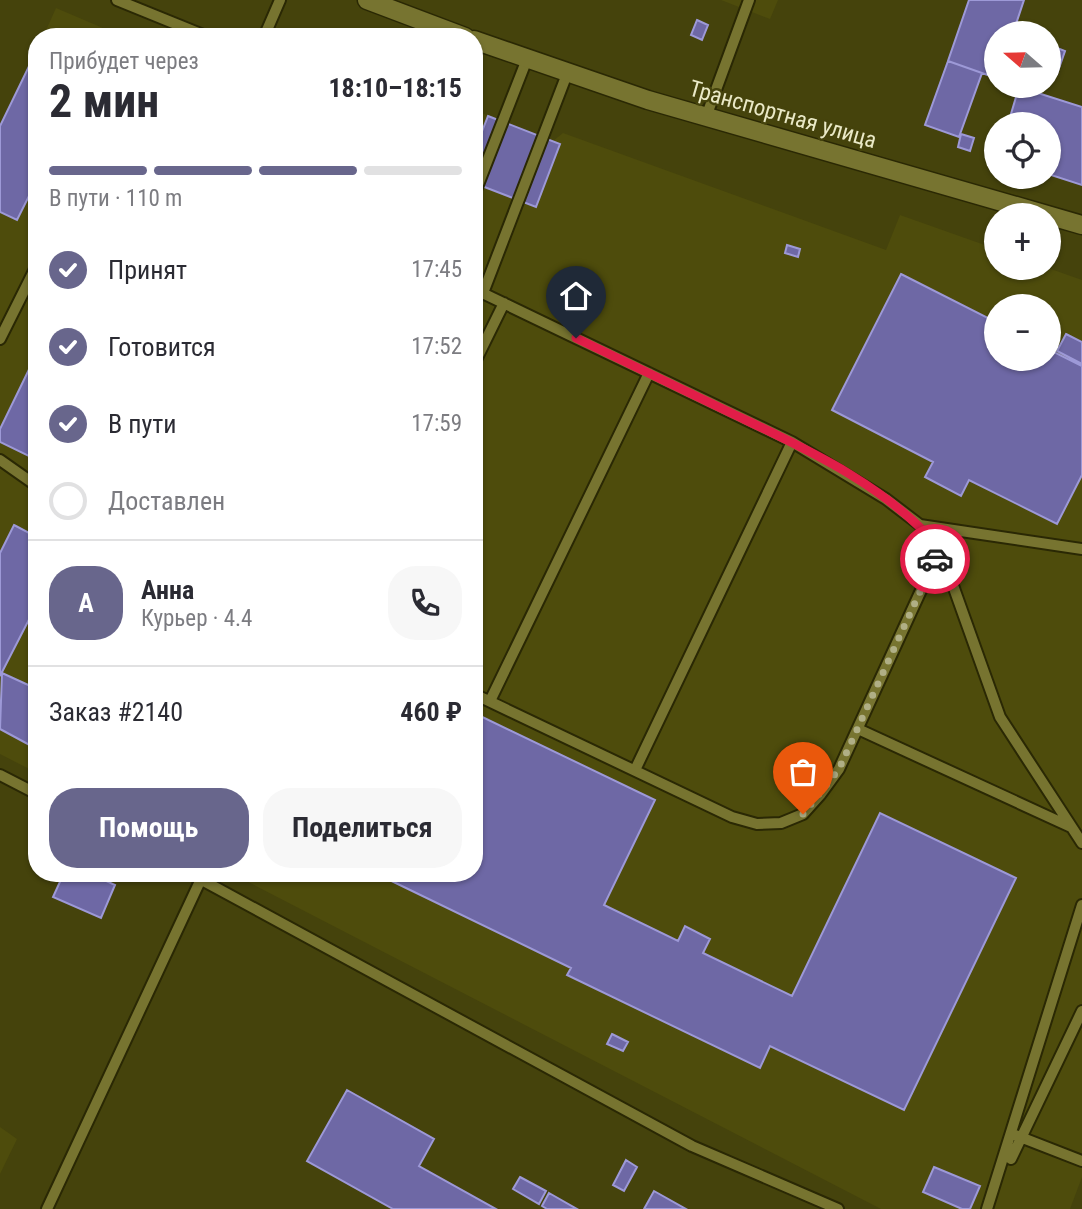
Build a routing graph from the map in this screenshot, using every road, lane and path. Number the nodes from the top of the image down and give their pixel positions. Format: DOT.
graph roads {
  1 [pos="117,0"];
  2 [pos="279,0"];
  3 [pos="367,0"];
  4 [pos="749,0"];
  5 [pos="186,28"];
  6 [pos="268,28"];
  7 [pos="441,28"];
  8 [pos="483,43"];
  9 [pos="527,59"];
  10 [pos="567,74"];
  11 [pos="706,117"];
  12 [pos="483,172"];
  13 [pos="1082,225"];
  14 [pos="483,279"];
  15 [pos="28,283"];
  16 [pos="483,293"];
  17 [pos="504,303"];
  18 [pos="0,340"];
  19 [pos="483,346"];
  20 [pos="649,373"];
  21 [pos="792,443"];
  22 [pos="0,460"];
  23 [pos="28,480"];
  24 [pos="920,525"];
  25 [pos="940,549"];
  26 [pos="1082,549"];
  27 [pos="483,698"];
  28 [pos="490,701"];
  29 [pos="858,729"];
  30 [pos="635,770"];
  31 [pos="0,775"];
  32 [pos="28,789"];
  33 [pos="1074,828"];
  34 [pos="1082,843"];
  35 [pos="200,882"];
  36 [pos="207,882"];
  37 [pos="1082,905"];
  38 [pos="1082,1011"];
  39 [pos="1017,1136"];
  40 [pos="1082,1161"];
  41 [pos="810,1204"];
  42 [pos="47,1209"];
  43 [pos="838,1209"];
  44 [pos="987,1209"];
  1 -- 5 [label="lane"];
  2 -- 6 [label="lane"];
  3 -- 7 [label="street"];
  4 -- 11 [label="lane"];
  8 -- 9 [label="street, Транспортная улица"];
  9 -- 10 [label="street, Транспортная улица"];
  9 -- 12 [label="lane"];
  10 -- 11 [label="street, Транспортная улица"];
  10 -- 14 [label="lane"];
  11 -- 13 [label="street, Транспортная улица"];
  15 -- 18 [label="lane"];
  16 -- 17 [label="lane"];
  17 -- 19 [label="lane"];
  17 -- 20 [label="lane"];
  20 -- 21 [label="lane"];
  20 -- 28 [label="lane"];
  21 -- 24 [label="lane"];
  21 -- 30 [label="lane"];
  22 -- 23 [label="lane"];
  24 -- 25 [label="lane"];
  24 -- 26 [label="lane"];
  25 -- 29 [label="lane"];
  25 -- 33 [label="lane"];
  27 -- 28 [label="lane"];
  28 -- 30 [label="lane"];
  29 -- 30 [label="lane"];
  29 -- 33 [label="lane"];
  31 -- 32 [label="lane"];
  33 -- 34 [label="lane"];
  35 -- 42 [label="lane"];
  36 -- 41 [label="lane"];
  37 -- 39 [label="lane"];
  38 -- 39 [label="lane"];
  39 -- 40 [label="lane"];
  39 -- 44 [label="lane"];
  41 -- 43 [label="lane"];
}
